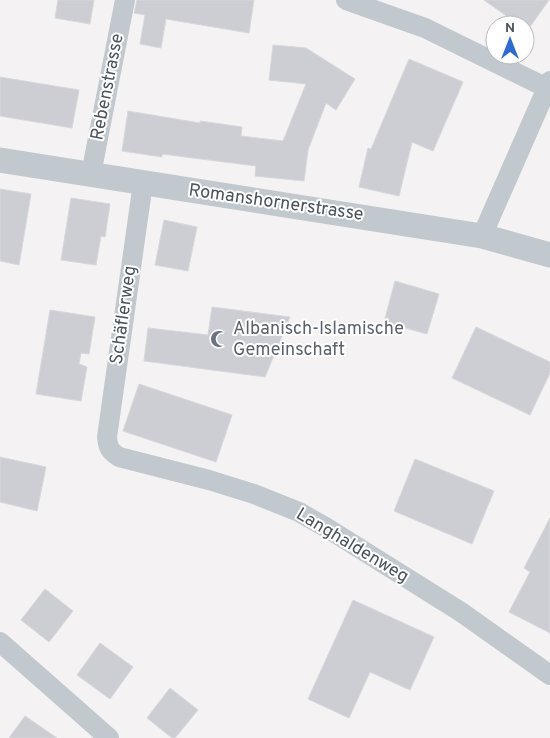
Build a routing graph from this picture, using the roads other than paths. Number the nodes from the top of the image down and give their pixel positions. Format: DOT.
graph roads {
  1 [pos="125,0"];
  2 [pos="346,0"];
  3 [pos="548,85"];
  4 [pos="0,160"];
  5 [pos="91,174"];
  6 [pos="143,183"];
  7 [pos="482,236"];
  8 [pos="550,255"];
  9 [pos="108,446"];
  10 [pos="0,642"];
  11 [pos="550,675"];
  12 [pos="109,738"];
  1 -- 5 [label="street, Rebenstrasse"];
  2 -- 3 [label="street"];
  3 -- 7 [label="street"];
  4 -- 5 [label="street, Romanshornerstrasse"];
  5 -- 6 [label="street, Romanshornerstrasse"];
  6 -- 7 [label="street, Romanshornerstrasse"];
  6 -- 9 [label="street, Schäflerweg"];
  7 -- 8 [label="street, Romanshornerstrasse"];
  9 -- 11 [label="street, Langhaldenweg"];
  10 -- 12 [label="street"];
}
